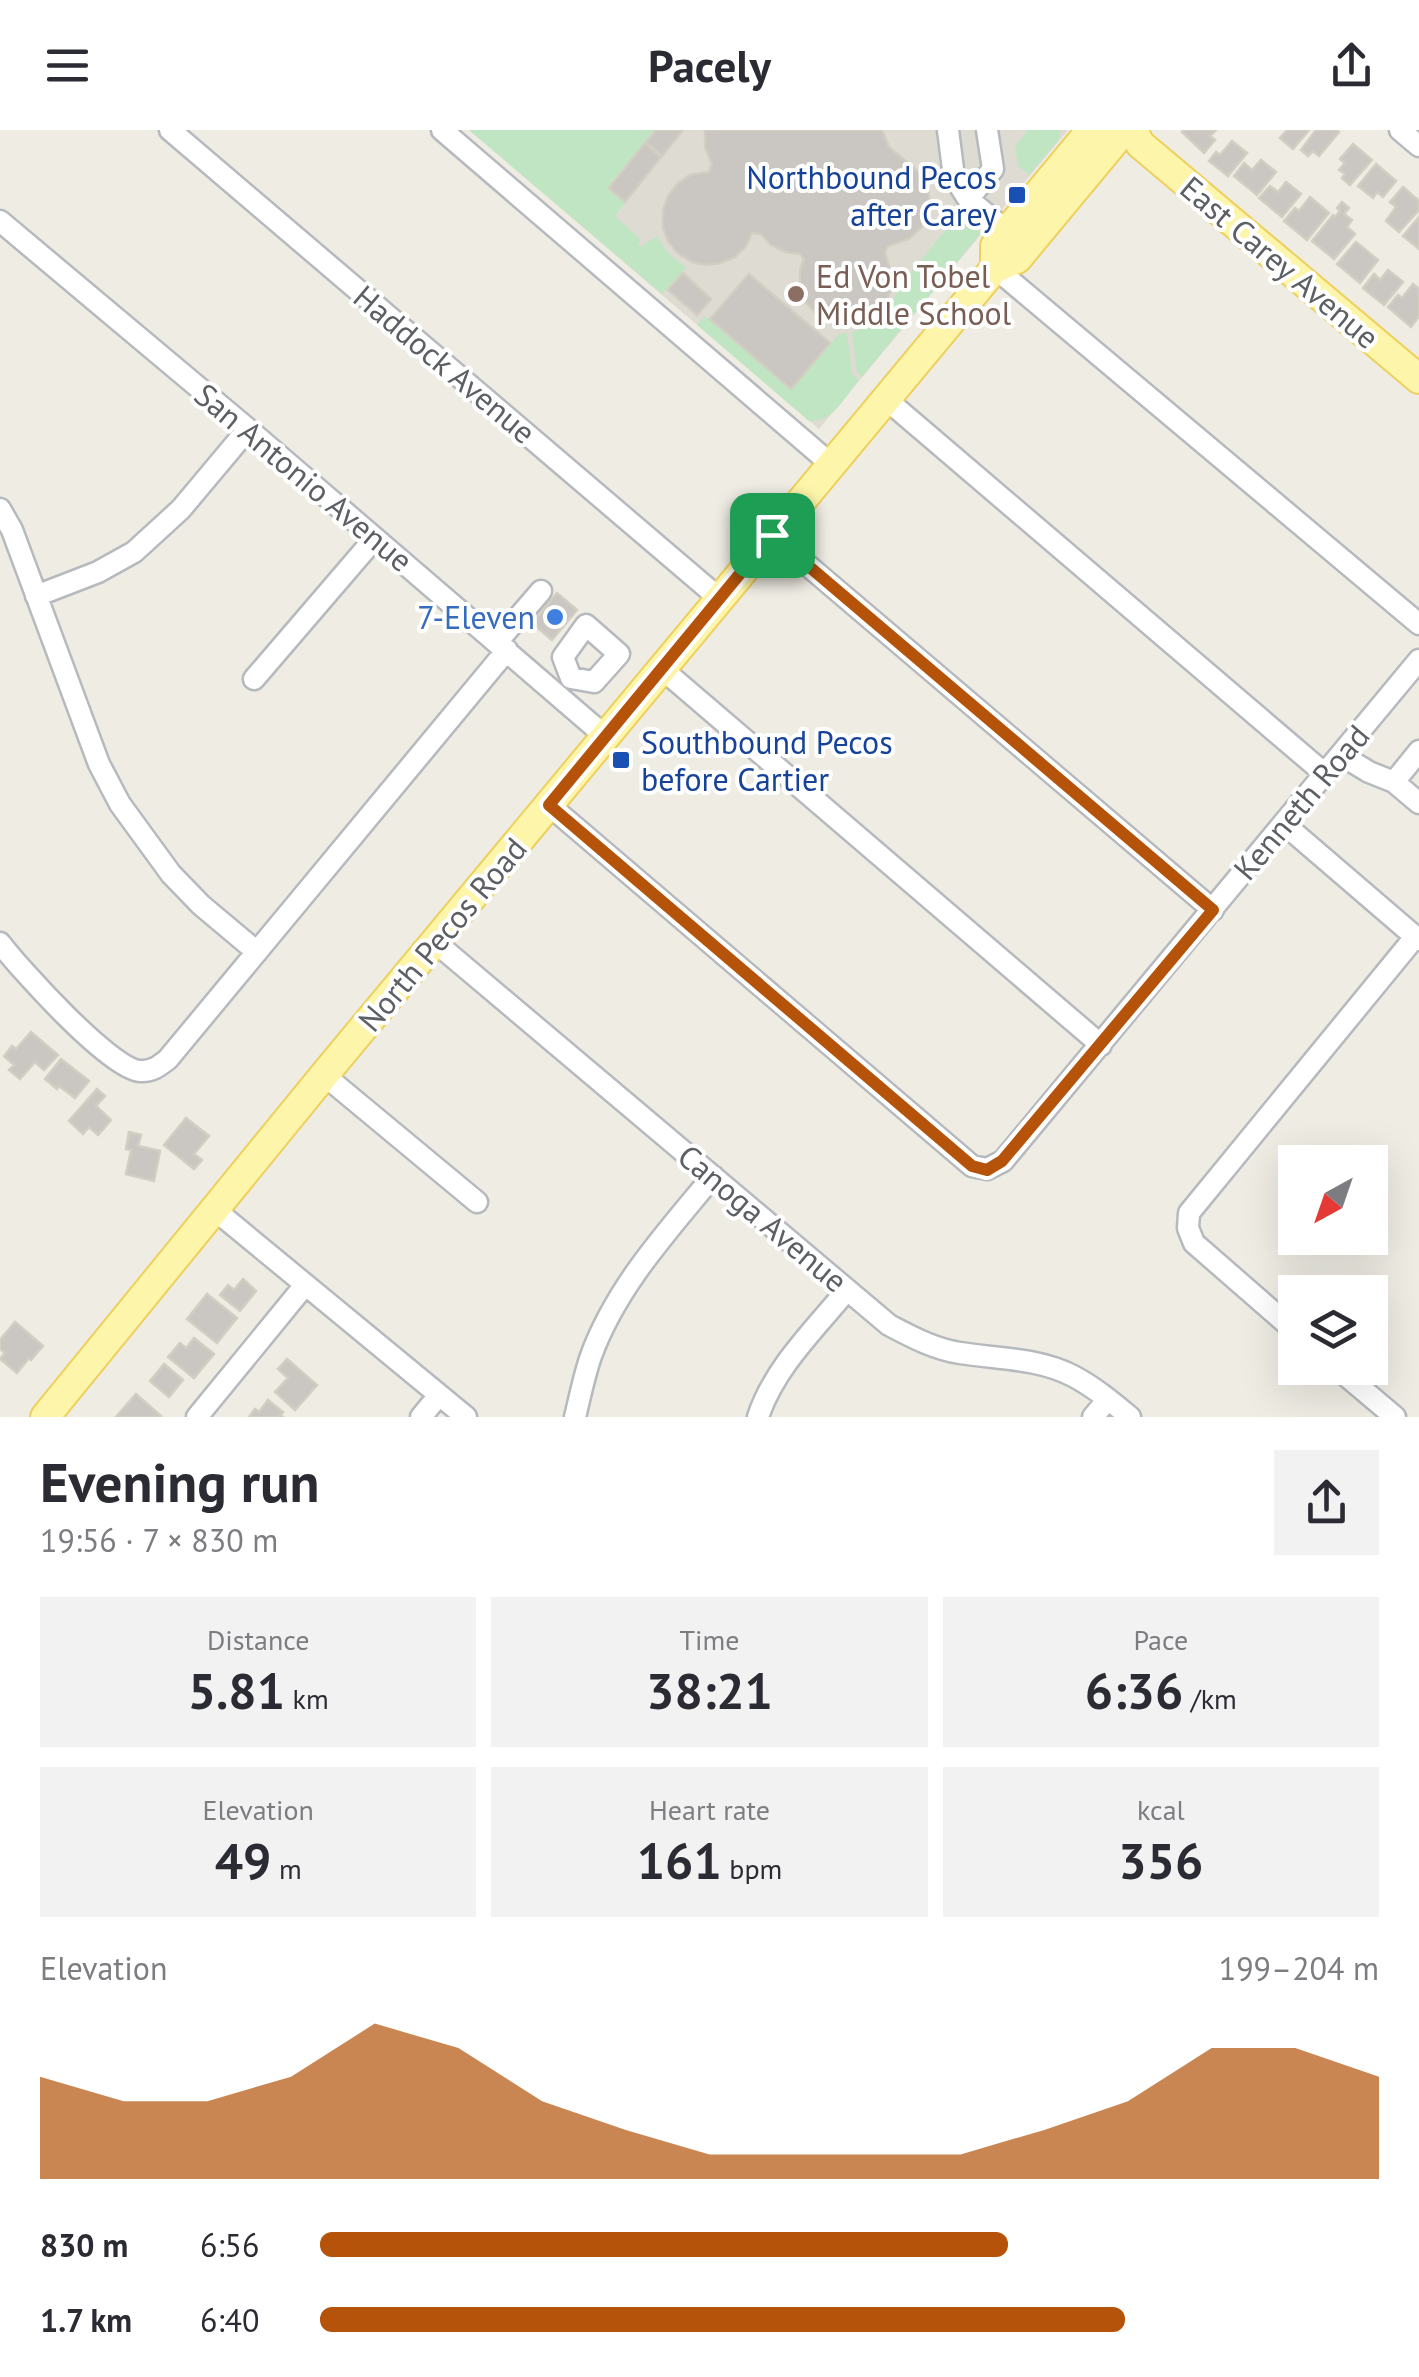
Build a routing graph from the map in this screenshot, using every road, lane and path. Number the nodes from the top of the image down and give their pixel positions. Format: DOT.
graph roads {
  1 [pos="170,130"];
  2 [pos="442,130"];
  3 [pos="948,130"];
  4 [pos="987,130"];
  5 [pos="1400,130"];
  6 [pos="1118,134"];
  7 [pos="1419,146"];
  8 [pos="968,198"];
  9 [pos="0,221"];
  10 [pos="1008,231"];
  11 [pos="995,268"];
  12 [pos="1419,379"];
  13 [pos="886,400"];
  14 [pos="248,429"];
  15 [pos="832,466"];
  16 [pos="0,510"];
  17 [pos="772,535"];
  18 [pos="375,538"];
  19 [pos="541,592"];
  20 [pos="36,596"];
  21 [pos="720,598"];
  22 [pos="1419,624"];
  23 [pos="502,646"];
  24 [pos="1419,660"];
  25 [pos="661,668"];
  26 [pos="254,679"];
  27 [pos="605,736"];
  28 [pos="1419,750"];
  29 [pos="1340,755"];
  30 [pos="1325,774"];
  31 [pos="1394,782"];
  32 [pos="1419,803"];
  33 [pos="549,805"];
  34 [pos="1284,824"];
  35 [pos="1213,910"];
  36 [pos="1417,938"];
  37 [pos="436,942"];
  38 [pos="0,943"];
  39 [pos="257,952"];
  40 [pos="1100,1045"];
  41 [pos="324,1075"];
  42 [pos="713,1176"];
  43 [pos="477,1202"];
  44 [pos="214,1210"];
  45 [pos="305,1284"];
  46 [pos="848,1290"];
  47 [pos="1278,1316"];
  48 [pos="1357,1385"];
  49 [pos="439,1395"];
  50 [pos="1108,1399"];
  51 [pos="45,1417"];
  52 [pos="197,1417"];
  53 [pos="421,1417"];
  54 [pos="466,1417"];
  55 [pos="576,1417"];
  56 [pos="758,1417"];
  57 [pos="1093,1417"];
  58 [pos="1130,1417"];
  59 [pos="1395,1417"];
  1 -- 21 [label="street, Haddock Avenue"];
  2 -- 15 [label="street"];
  3 -- 8 [label="street"];
  4 -- 8 [label="street"];
  5 -- 7 [label="street"];
  6 -- 10 [label="main road, North Pecos Road"];
  6 -- 11 [label="main road, North Pecos Road"];
  6 -- 12 [label="main road, East Carey Avenue"];
  8 -- 10 [label="street"];
  9 -- 14 [label="street, San Antonio Avenue"];
  10 -- 11 [label="main road, North Pecos Road"];
  11 -- 13 [label="main road, North Pecos Road"];
  11 -- 22 [label="street"];
  13 -- 15 [label="main road, North Pecos Road"];
  13 -- 30 [label="street"];
  14 -- 18 [label="street, San Antonio Avenue"];
  14 -- 20 [label="street"];
  15 -- 17 [label="main road, North Pecos Road"];
  16 -- 20 [label="street"];
  17 -- 21 [label="main road, North Pecos Road"];
  17 -- 35 [label="street"];
  18 -- 23 [label="street, San Antonio Avenue"];
  18 -- 26 [label="street"];
  19 -- 23 [label="street"];
  20 -- 39 [label="street"];
  21 -- 25 [label="main road, North Pecos Road"];
  23 -- 27 [label="street, San Antonio Avenue"];
  23 -- 39 [label="street"];
  24 -- 29 [label="street, Kenneth Road"];
  25 -- 27 [label="main road, North Pecos Road"];
  25 -- 40 [label="street"];
  27 -- 33 [label="main road, North Pecos Road"];
  28 -- 31 [label="street"];
  29 -- 30 [label="street, Kenneth Road"];
  29 -- 31 [label="street"];
  30 -- 34 [label="street, Kenneth Road"];
  31 -- 32 [label="street"];
  33 -- 37 [label="main road, North Pecos Road"];
  33 -- 40 [label="street, Kenneth Road"];
  34 -- 35 [label="street, Kenneth Road"];
  34 -- 36 [label="street"];
  35 -- 40 [label="street, Kenneth Road"];
  36 -- 47 [label="street"];
  37 -- 41 [label="main road, North Pecos Road"];
  37 -- 42 [label="street, Canoga Avenue"];
  38 -- 39 [label="street"];
  41 -- 43 [label="street"];
  41 -- 44 [label="main road, North Pecos Road"];
  42 -- 46 [label="street, Canoga Avenue"];
  42 -- 55 [label="street"];
  44 -- 45 [label="street"];
  44 -- 51 [label="main road, North Pecos Road"];
  45 -- 49 [label="street"];
  45 -- 52 [label="street"];
  46 -- 50 [label="street, Canoga Avenue"];
  46 -- 56 [label="street"];
  48 -- 59 [label="street"];
  49 -- 53 [label="street"];
  49 -- 54 [label="street"];
  50 -- 57 [label="street"];
  50 -- 58 [label="street, Canoga Avenue"];
}
